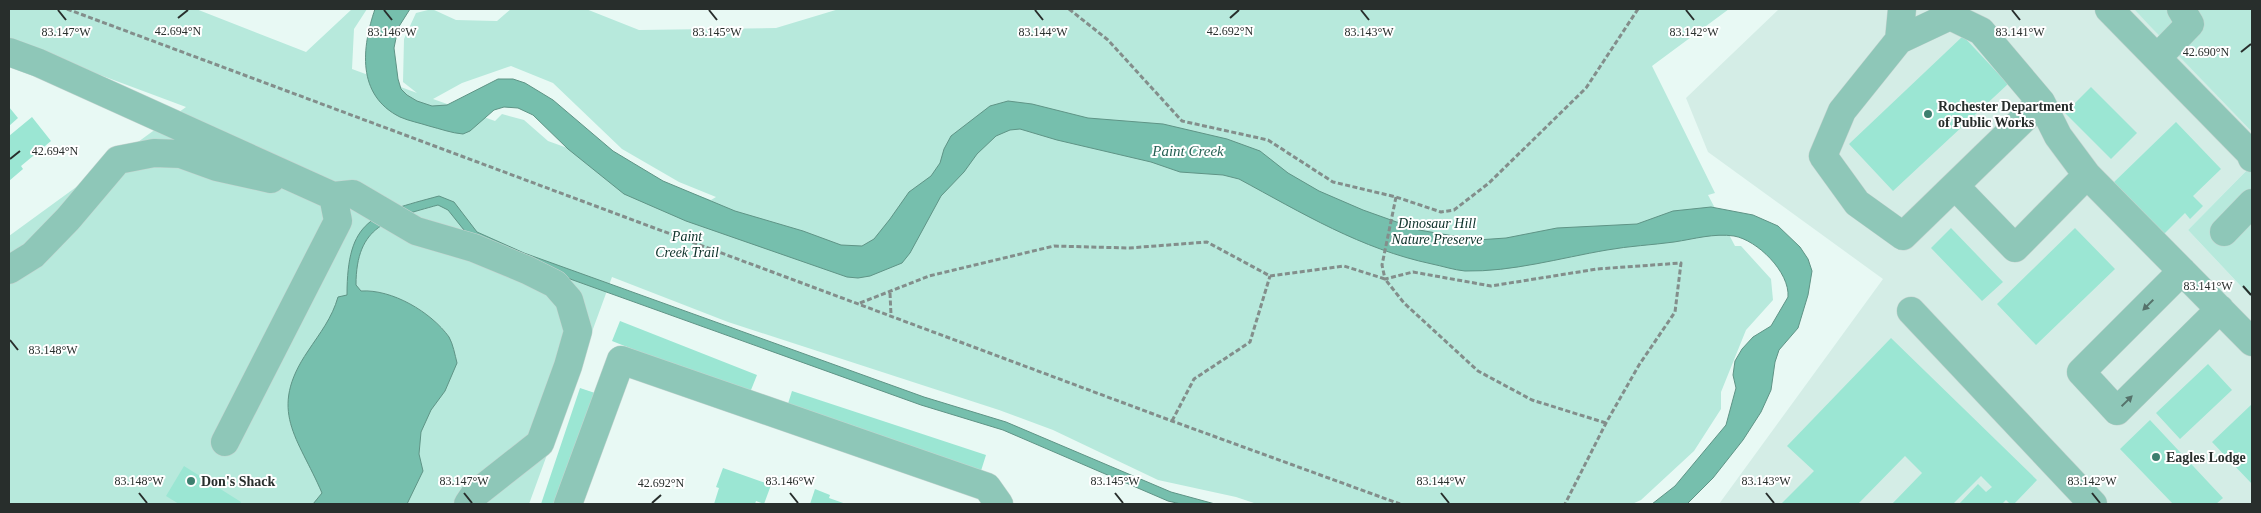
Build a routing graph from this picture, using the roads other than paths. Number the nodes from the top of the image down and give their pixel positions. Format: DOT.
graph roads {
  1 [pos="1902,9"];
  2 [pos="2109,9"];
  3 [pos="2181,9"];
  4 [pos="1899,40"];
  5 [pos="9,52"];
  6 [pos="2157,58"];
  7 [pos="2041,102"];
  8 [pos="2252,158"];
  9 [pos="2087,175"];
  10 [pos="305,182"];
  11 [pos="1955,186"];
  12 [pos="333,196"];
  13 [pos="2252,203"];
  14 [pos="2224,232"];
  15 [pos="9,270"];
  16 [pos="2182,271"];
  17 [pos="2220,309"];
  18 [pos="1911,311"];
  19 [pos="2252,342"];
  20 [pos="225,442"];
  21 [pos="468,504"];
  22 [pos="568,504"];
  23 [pos="999,504"];
  24 [pos="2094,504"];
  1 -- 4 [label="street"];
  2 -- 6 [label="street"];
  3 -- 6 [label="street"];
  4 -- 7 [label="street"];
  4 -- 11 [label="street"];
  5 -- 10 [label="street"];
  6 -- 8 [label="street"];
  7 -- 9 [label="street"];
  7 -- 11 [label="street"];
  9 -- 11 [label="street"];
  9 -- 16 [label="street"];
  10 -- 12 [label="street"];
  10 -- 15 [label="street"];
  12 -- 20 [label="street"];
  12 -- 21 [label="street"];
  13 -- 14 [label="street"];
  16 -- 17 [label="street"];
  16 -- 17 [label="street, one-way"];
  17 -- 19 [label="street"];
  18 -- 24 [label="street"];
  22 -- 23 [label="street"];
}
